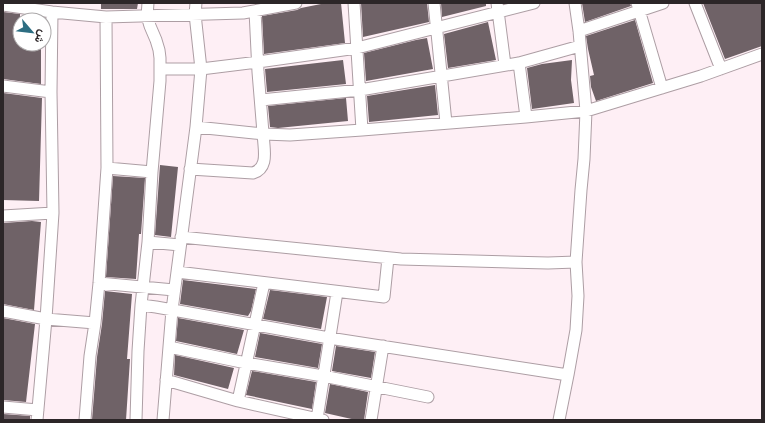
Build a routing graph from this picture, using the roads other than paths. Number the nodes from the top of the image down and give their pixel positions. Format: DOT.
graph roads {
  1 [pos="75,3"];
  2 [pos="148,3"];
  3 [pos="196,3"];
  4 [pos="296,3"];
  5 [pos="354,3"];
  6 [pos="434,3"];
  7 [pos="534,3"];
  8 [pos="575,3"];
  9 [pos="663,3"];
  10 [pos="695,3"];
  11 [pos="3,5"];
  12 [pos="498,7"];
  13 [pos="638,7"];
  14 [pos="242,8"];
  15 [pos="255,11"];
  16 [pos="52,12"];
  17 [pos="74,14"];
  18 [pos="195,14"];
  19 [pos="147,16"];
  20 [pos="106,17"];
  21 [pos="436,28"];
  22 [pos="579,30"];
  23 [pos="580,46"];
  24 [pos="357,48"];
  25 [pos="52,52"];
  26 [pos="762,54"];
  27 [pos="258,62"];
  28 [pos="519,63"];
  29 [pos="505,65"];
  30 [pos="160,69"];
  31 [pos="201,69"];
  32 [pos="721,69"];
  33 [pos="441,76"];
  34 [pos="3,86"];
  35 [pos="662,88"];
  36 [pos="360,90"];
  37 [pos="52,92"];
  38 [pos="261,100"];
  39 [pos="586,111"];
  40 [pos="526,117"];
  41 [pos="446,123"];
  42 [pos="196,127"];
  43 [pos="362,130"];
  44 [pos="264,134"];
  45 [pos="107,168"];
  46 [pos="190,169"];
  47 [pos="152,172"];
  48 [pos="53,213"];
  49 [pos="3,216"];
  50 [pos="181,241"];
  51 [pos="148,242"];
  52 [pos="388,258"];
  53 [pos="576,262"];
  54 [pos="177,272"];
  55 [pos="99,283"];
  56 [pos="264,283"];
  57 [pos="144,286"];
  58 [pos="174,290"];
  59 [pos="337,292"];
  60 [pos="141,305"];
  61 [pos="172,310"];
  62 [pos="3,311"];
  63 [pos="46,319"];
  64 [pos="95,323"];
  65 [pos="255,324"];
  66 [pos="329,338"];
  67 [pos="383,346"];
  68 [pos="169,347"];
  69 [pos="246,363"];
  70 [pos="568,375"];
  71 [pos="324,376"];
  72 [pos="166,380"];
  73 [pos="376,387"];
  74 [pos="428,396"];
  75 [pos="238,401"];
  76 [pos="3,407"];
  77 [pos="38,415"];
  78 [pos="320,419"];
  79 [pos="85,420"];
  80 [pos="136,420"];
  81 [pos="163,420"];
  82 [pos="371,420"];
  83 [pos="559,420"];
  1 -- 17 [label="street"];
  2 -- 19 [label="street"];
  3 -- 18 [label="street"];
  4 -- 15 [label="street"];
  5 -- 24 [label="street"];
  6 -- 21 [label="street"];
  7 -- 12 [label="street"];
  8 -- 22 [label="street"];
  9 -- 13 [label="street"];
  10 -- 32 [label="street"];
  11 -- 16 [label="street"];
  12 -- 21 [label="street"];
  12 -- 29 [label="street"];
  13 -- 22 [label="street"];
  13 -- 35 [label="street"];
  14 -- 15 [label="street"];
  14 -- 18 [label="street"];
  15 -- 27 [label="street"];
  16 -- 17 [label="street"];
  17 -- 20 [label="street"];
  18 -- 19 [label="street"];
  18 -- 31 [label="street"];
  19 -- 20 [label="street"];
  19 -- 30 [label="street"];
  20 -- 45 [label="street"];
  21 -- 24 [label="street"];
  21 -- 33 [label="street"];
  22 -- 23 [label="street"];
  23 -- 28 [label="street"];
  23 -- 39 [label="street"];
  24 -- 27 [label="street"];
  24 -- 36 [label="street"];
  25 -- 37 [label="street"];
  26 -- 32 [label="street"];
  27 -- 31 [label="street"];
  27 -- 38 [label="street"];
  28 -- 29 [label="street"];
  28 -- 40 [label="street"];
  29 -- 33 [label="street"];
  30 -- 31 [label="street"];
  30 -- 47 [label="street"];
  31 -- 42 [label="street"];
  32 -- 35 [label="street"];
  33 -- 36 [label="street"];
  33 -- 41 [label="street"];
  34 -- 37 [label="street"];
  35 -- 39 [label="street"];
  36 -- 38 [label="street"];
  36 -- 43 [label="street"];
  37 -- 48 [label="street"];
  38 -- 44 [label="street"];
  39 -- 40 [label="street"];
  39 -- 53 [label="street"];
  40 -- 41 [label="street"];
  41 -- 43 [label="street"];
  42 -- 44 [label="street"];
  42 -- 46 [label="street"];
  43 -- 44 [label="street"];
  44 -- 46 [label="street"];
  45 -- 47 [label="street"];
  45 -- 55 [label="street"];
  46 -- 50 [label="street"];
  47 -- 51 [label="street"];
  48 -- 49 [label="street"];
  48 -- 63 [label="street"];
  50 -- 51 [label="street"];
  50 -- 52 [label="street"];
  50 -- 54 [label="street"];
  51 -- 57 [label="street"];
  52 -- 53 [label="street"];
  52 -- 59 [label="street"];
  53 -- 70 [label="street"];
  54 -- 56 [label="street"];
  54 -- 58 [label="street"];
  55 -- 57 [label="street"];
  55 -- 64 [label="street"];
  56 -- 59 [label="street"];
  56 -- 65 [label="street"];
  57 -- 58 [label="street"];
  57 -- 60 [label="street"];
  58 -- 61 [label="street"];
  59 -- 66 [label="street"];
  60 -- 61 [label="street"];
  60 -- 80 [label="street"];
  61 -- 65 [label="street"];
  61 -- 68 [label="street"];
  62 -- 63 [label="street"];
  63 -- 64 [label="street"];
  63 -- 77 [label="street"];
  64 -- 79 [label="street"];
  65 -- 66 [label="street"];
  65 -- 69 [label="street"];
  66 -- 67 [label="street"];
  66 -- 71 [label="street"];
  67 -- 70 [label="street"];
  67 -- 73 [label="street"];
  68 -- 69 [label="street"];
  68 -- 72 [label="street"];
  69 -- 71 [label="street"];
  69 -- 75 [label="street"];
  70 -- 83 [label="street"];
  71 -- 73 [label="street"];
  71 -- 78 [label="street"];
  72 -- 75 [label="street"];
  72 -- 81 [label="street"];
  73 -- 74 [label="street"];
  73 -- 82 [label="street"];
  75 -- 78 [label="street"];
  76 -- 77 [label="street"];
}
